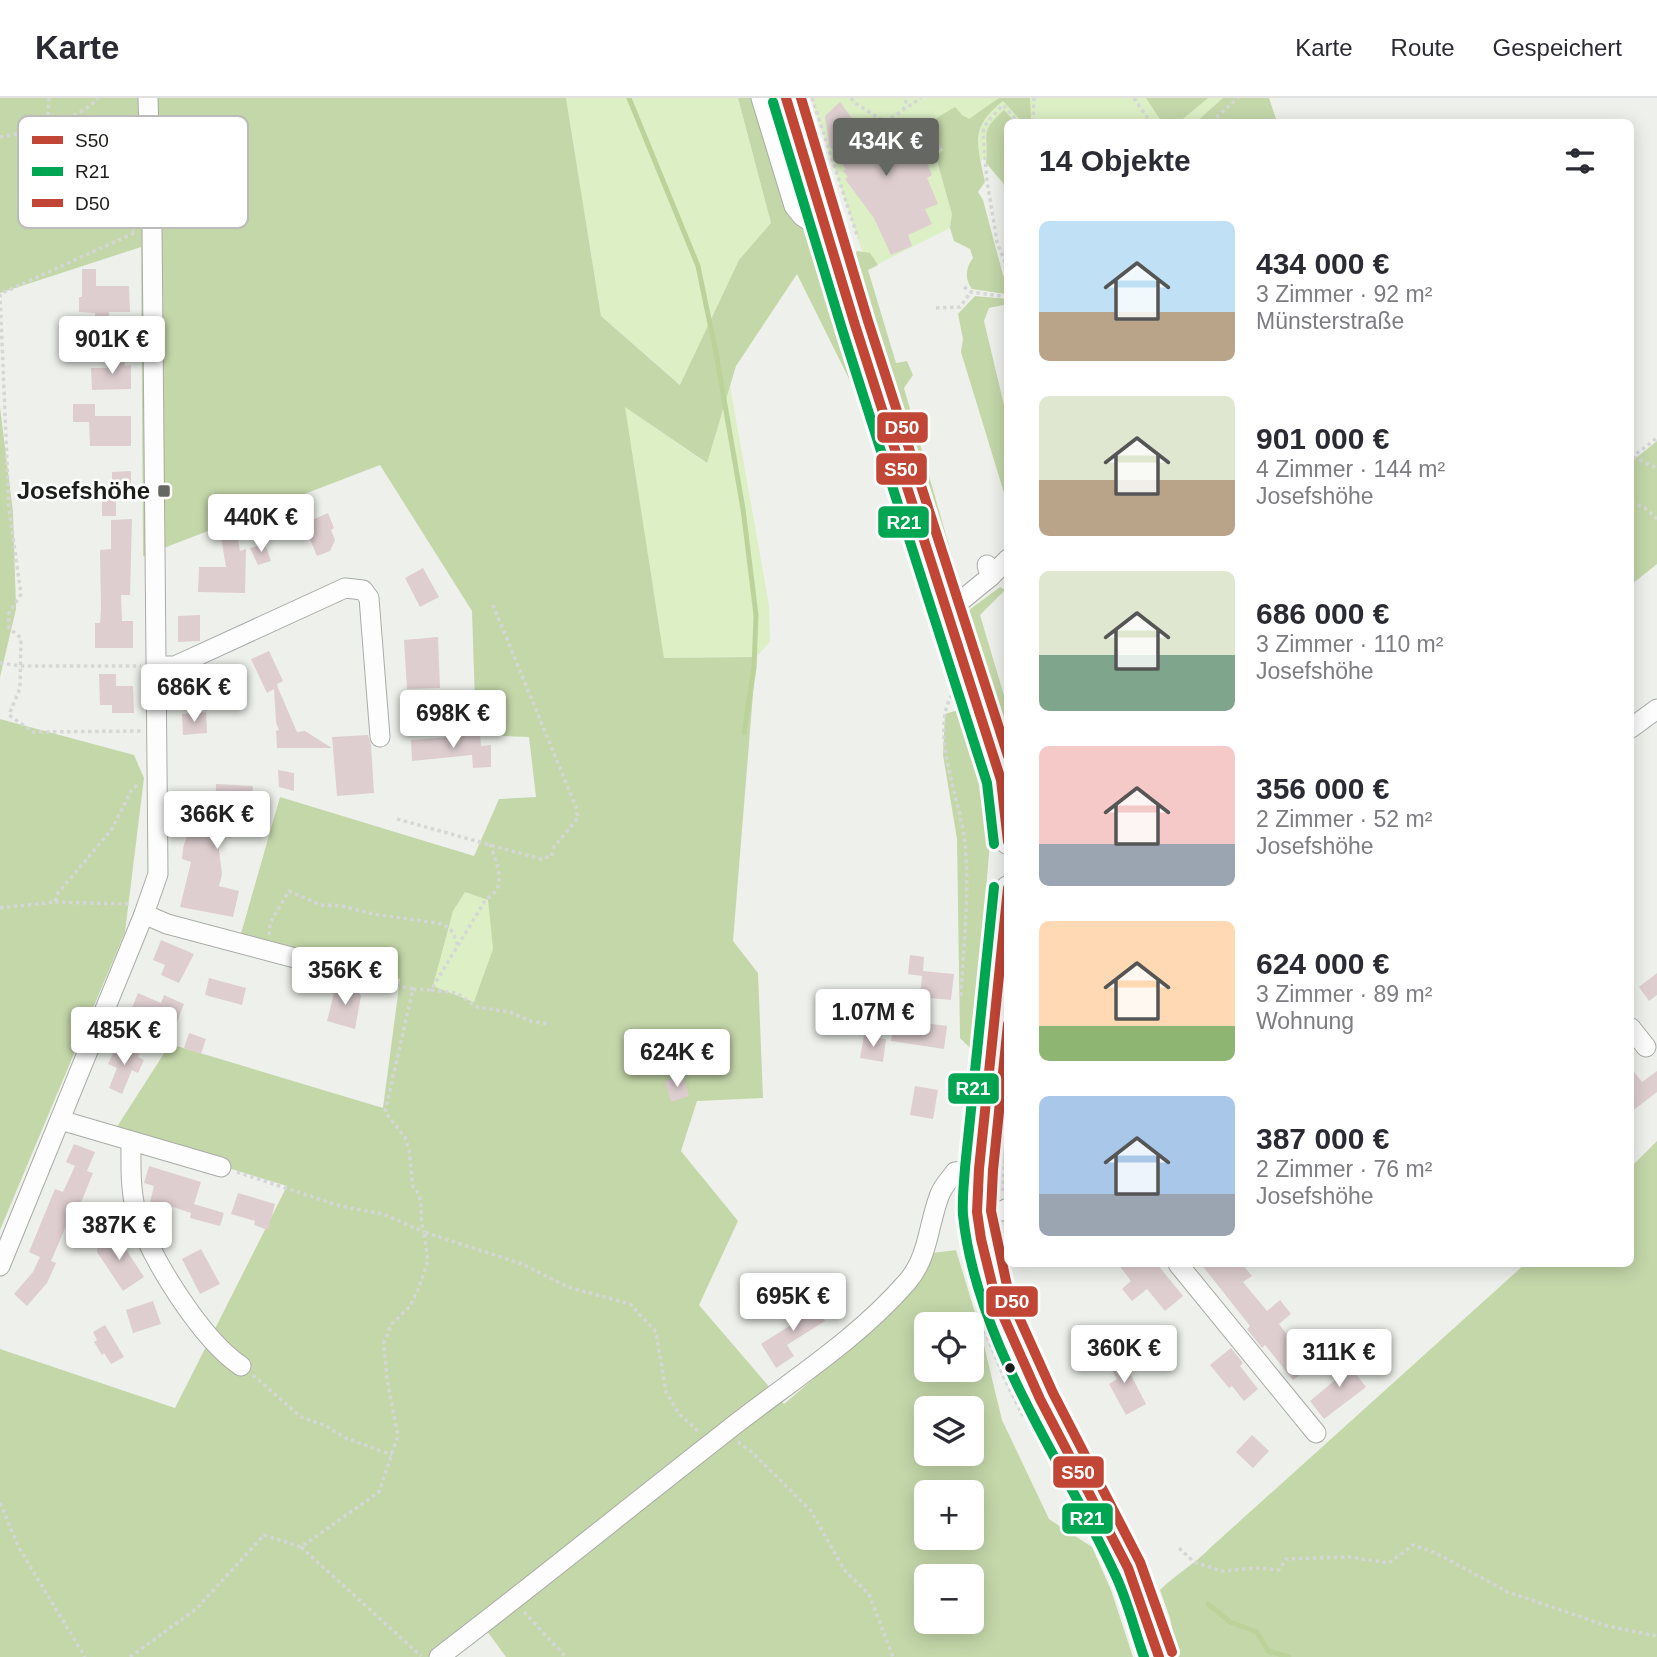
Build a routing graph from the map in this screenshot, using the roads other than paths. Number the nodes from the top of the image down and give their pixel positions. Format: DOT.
graph roads {
  1 [pos="148,98"];
  2 [pos="761,98"];
  3 [pos="786,98"];
  4 [pos="149,116"];
  5 [pos="152,228"];
  6 [pos="826,232"];
  7 [pos="998,570"];
  8 [pos="947,612"];
  9 [pos="157,666"];
  10 [pos="1656,712"];
  11 [pos="1634,726"];
  12 [pos="380,737"];
  13 [pos="1004,796"];
  14 [pos="145,910"];
  15 [pos="1004,927"];
  16 [pos="382,981"];
  17 [pos="1634,1032"];
  18 [pos="1646,1047"];
  19 [pos="60,1120"];
  20 [pos="131,1142"];
  21 [pos="221,1167"];
  22 [pos="979,1169"];
  23 [pos="996,1210"];
  24 [pos="0,1266"];
  25 [pos="1180,1267"];
  26 [pos="241,1366"];
  27 [pos="1316,1433"];
  28 [pos="439,1657"];
  29 [pos="1159,1657"];
  1 -- 4 [label="street"];
  2 -- 6 [label="street"];
  3 -- 6 [label="main road"];
  5 -- 9 [label="street"];
  6 -- 8 [label="main road"];
  7 -- 8 [label="street"];
  8 -- 13 [label="main road"];
  9 -- 12 [label="street"];
  9 -- 14 [label="street"];
  10 -- 11 [label="street"];
  14 -- 16 [label="street"];
  14 -- 19 [label="street"];
  15 -- 22 [label="main road"];
  17 -- 18 [label="street"];
  19 -- 20 [label="street"];
  19 -- 24 [label="street"];
  20 -- 21 [label="street"];
  20 -- 26 [label="street"];
  22 -- 23 [label="main road"];
  22 -- 28 [label="street"];
  23 -- 29 [label="main road"];
  25 -- 27 [label="street"];
}
